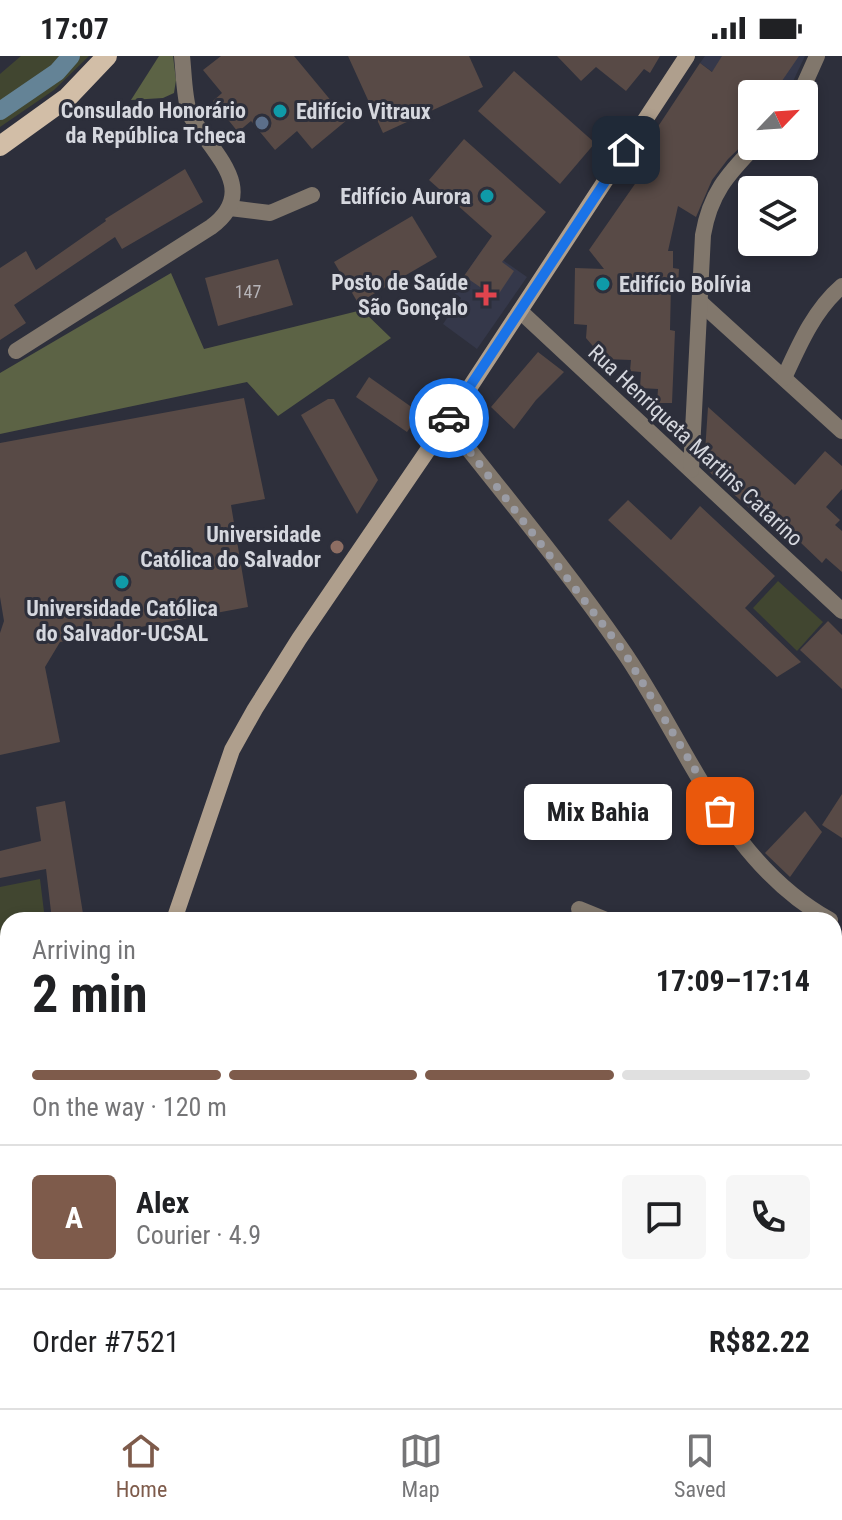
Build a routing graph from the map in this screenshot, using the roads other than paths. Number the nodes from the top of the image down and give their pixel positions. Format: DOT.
graph roads {
  1 [pos="107,56"];
  2 [pos="182,56"];
  3 [pos="687,56"];
  4 [pos="817,56"];
  5 [pos="806,80"];
  6 [pos="0,146"];
  7 [pos="741,160"];
  8 [pos="312,195"];
  9 [pos="230,208"];
  10 [pos="842,286"];
  11 [pos="701,303"];
  12 [pos="520,311"];
  13 [pos="16,351"];
  14 [pos="784,378"];
  15 [pos="447,422"];
  16 [pos="842,431"];
  17 [pos="691,470"];
  18 [pos="842,611"];
  19 [pos="579,909"];
  20 [pos="177,912"];
  21 [pos="586,912"];
  22 [pos="818,912"];
  1 -- 6 [label="main road"];
  2 -- 9 [label="street"];
  3 -- 12 [label="main road"];
  4 -- 5 [label="street"];
  7 -- 11 [label="street"];
  8 -- 9 [label="street"];
  9 -- 13 [label="street"];
  10 -- 14 [label="street"];
  11 -- 14 [label="street"];
  11 -- 17 [label="street"];
  12 -- 15 [label="main road"];
  12 -- 17 [label="street, Rua Henriqueta Martins Catarino"];
  14 -- 16 [label="street"];
  15 -- 20 [label="main road"];
  15 -- 22 [label="street"];
  17 -- 18 [label="street, Rua Henriqueta Martins Catarino"];
  19 -- 21 [label="street"];
}
